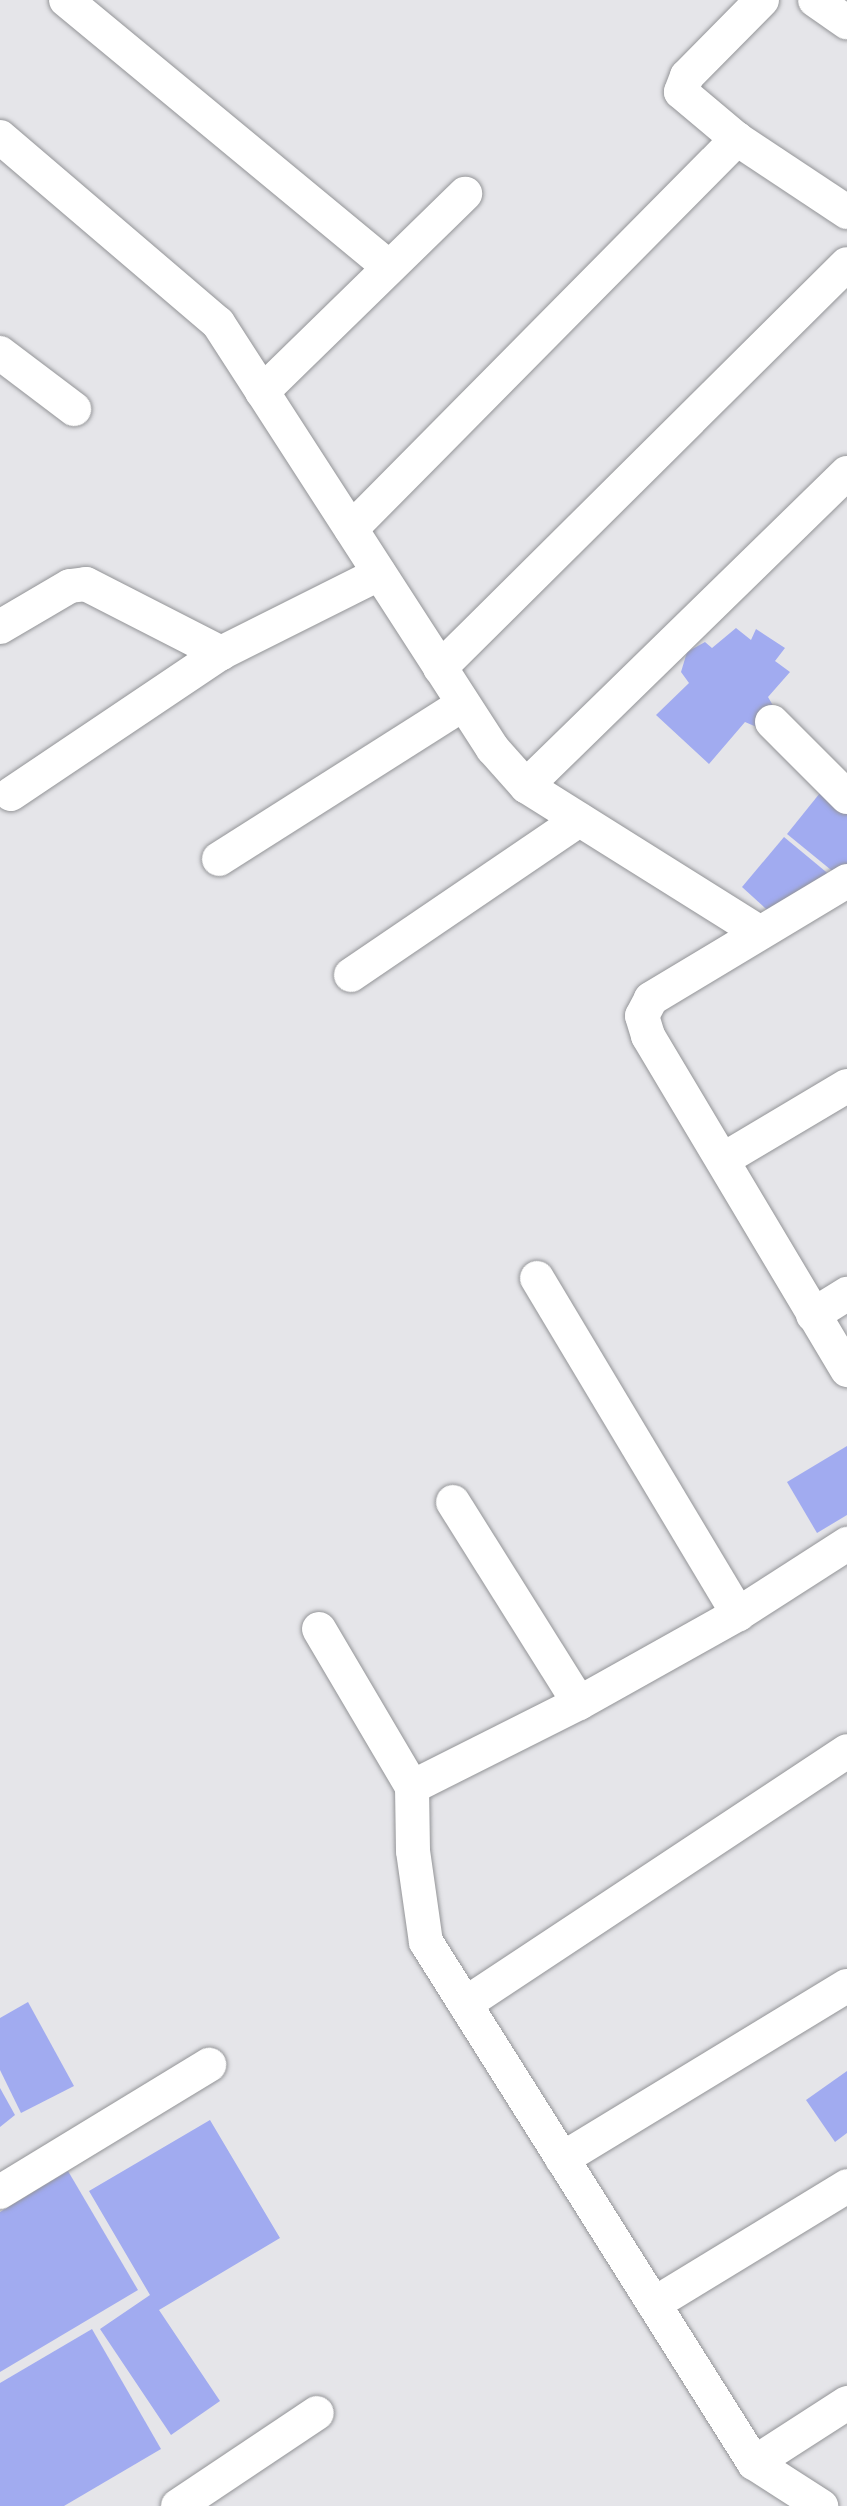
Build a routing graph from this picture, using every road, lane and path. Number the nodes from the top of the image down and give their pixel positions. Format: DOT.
graph roads {
  1 [pos="66,0"];
  2 [pos="762,0"];
  3 [pos="815,0"];
  4 [pos="847,22"];
  5 [pos="0,137"];
  6 [pos="737,139"];
  7 [pos="465,194"];
  8 [pos="847,212"];
  9 [pos="847,264"];
  10 [pos="388,266"];
  11 [pos="0,353"];
  12 [pos="262,392"];
  13 [pos="74,409"];
  14 [pos="847,473"];
  15 [pos="351,529"];
  16 [pos="379,574"];
  17 [pos="0,627"];
  18 [pos="221,653"];
  19 [pos="440,668"];
  20 [pos="463,704"];
  21 [pos="772,722"];
  22 [pos="526,786"];
  23 [pos="11,794"];
  24 [pos="847,797"];
  25 [pos="579,820"];
  26 [pos="219,859"];
  27 [pos="847,881"];
  28 [pos="760,933"];
  29 [pos="351,975"];
  30 [pos="847,1086"];
  31 [pos="724,1159"];
  32 [pos="537,1278"];
  33 [pos="847,1294"];
  34 [pos="813,1315"];
  35 [pos="847,1370"];
  36 [pos="453,1502"];
  37 [pos="847,1544"];
  38 [pos="738,1614"];
  39 [pos="319,1629"];
  40 [pos="579,1703"];
  41 [pos="847,1751"];
  42 [pos="412,1787"];
  43 [pos="847,1986"];
  44 [pos="465,2004"];
  45 [pos="209,2065"];
  46 [pos="562,2159"];
  47 [pos="847,2186"];
  48 [pos="0,2192"];
  49 [pos="654,2304"];
  50 [pos="847,2403"];
  51 [pos="317,2413"];
  52 [pos="754,2463"];
  53 [pos="178,2506"];
  54 [pos="821,2506"];
  1 -- 10 [label="street"];
  2 -- 6 [label="street"];
  3 -- 4 [label="street"];
  5 -- 12 [label="street"];
  6 -- 8 [label="street"];
  6 -- 15 [label="street"];
  7 -- 10 [label="street"];
  9 -- 19 [label="street"];
  10 -- 12 [label="street"];
  11 -- 13 [label="street"];
  12 -- 15 [label="street"];
  14 -- 22 [label="street"];
  15 -- 16 [label="street"];
  16 -- 18 [label="street"];
  16 -- 19 [label="street"];
  17 -- 18 [label="street"];
  18 -- 23 [label="street"];
  19 -- 20 [label="street"];
  20 -- 22 [label="street"];
  20 -- 26 [label="street"];
  21 -- 24 [label="street"];
  22 -- 25 [label="street"];
  25 -- 28 [label="street"];
  25 -- 29 [label="street"];
  27 -- 28 [label="street"];
  28 -- 31 [label="street"];
  30 -- 31 [label="street"];
  31 -- 34 [label="street"];
  32 -- 38 [label="street"];
  33 -- 34 [label="street"];
  34 -- 35 [label="street"];
  36 -- 40 [label="street"];
  37 -- 38 [label="street"];
  38 -- 40 [label="street"];
  39 -- 42 [label="street"];
  40 -- 42 [label="street"];
  41 -- 44 [label="street"];
  42 -- 44 [label="street"];
  43 -- 46 [label="street"];
  44 -- 46 [label="street"];
  45 -- 48 [label="street"];
  46 -- 49 [label="street"];
  47 -- 49 [label="street"];
  49 -- 52 [label="street"];
  50 -- 52 [label="street"];
  51 -- 53 [label="street"];
  52 -- 54 [label="street"];
}
